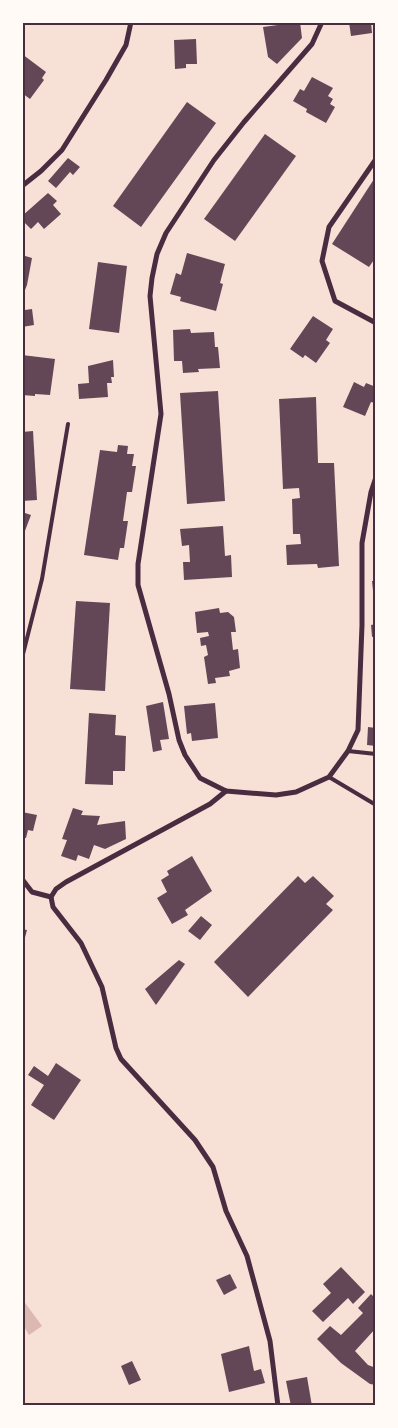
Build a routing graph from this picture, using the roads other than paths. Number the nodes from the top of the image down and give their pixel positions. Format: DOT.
graph roads {
  1 [pos="131,22"];
  2 [pos="322,22"];
  3 [pos="376,159"];
  4 [pos="22,186"];
  5 [pos="376,323"];
  6 [pos="68,424"];
  7 [pos="376,477"];
  8 [pos="22,658"];
  9 [pos="348,751"];
  10 [pos="376,754"];
  11 [pos="329,777"];
  12 [pos="226,791"];
  13 [pos="376,806"];
  14 [pos="22,879"];
  15 [pos="51,897"];
  16 [pos="278,1406"];
  1 -- 4 [label="street"];
  2 -- 12 [label="street"];
  3 -- 5 [label="street"];
  6 -- 8 [label="lane"];
  7 -- 9 [label="street"];
  9 -- 10 [label="lane"];
  9 -- 11 [label="street"];
  11 -- 12 [label="street"];
  11 -- 13 [label="lane"];
  12 -- 15 [label="street"];
  14 -- 15 [label="street"];
  15 -- 16 [label="street"];
}
